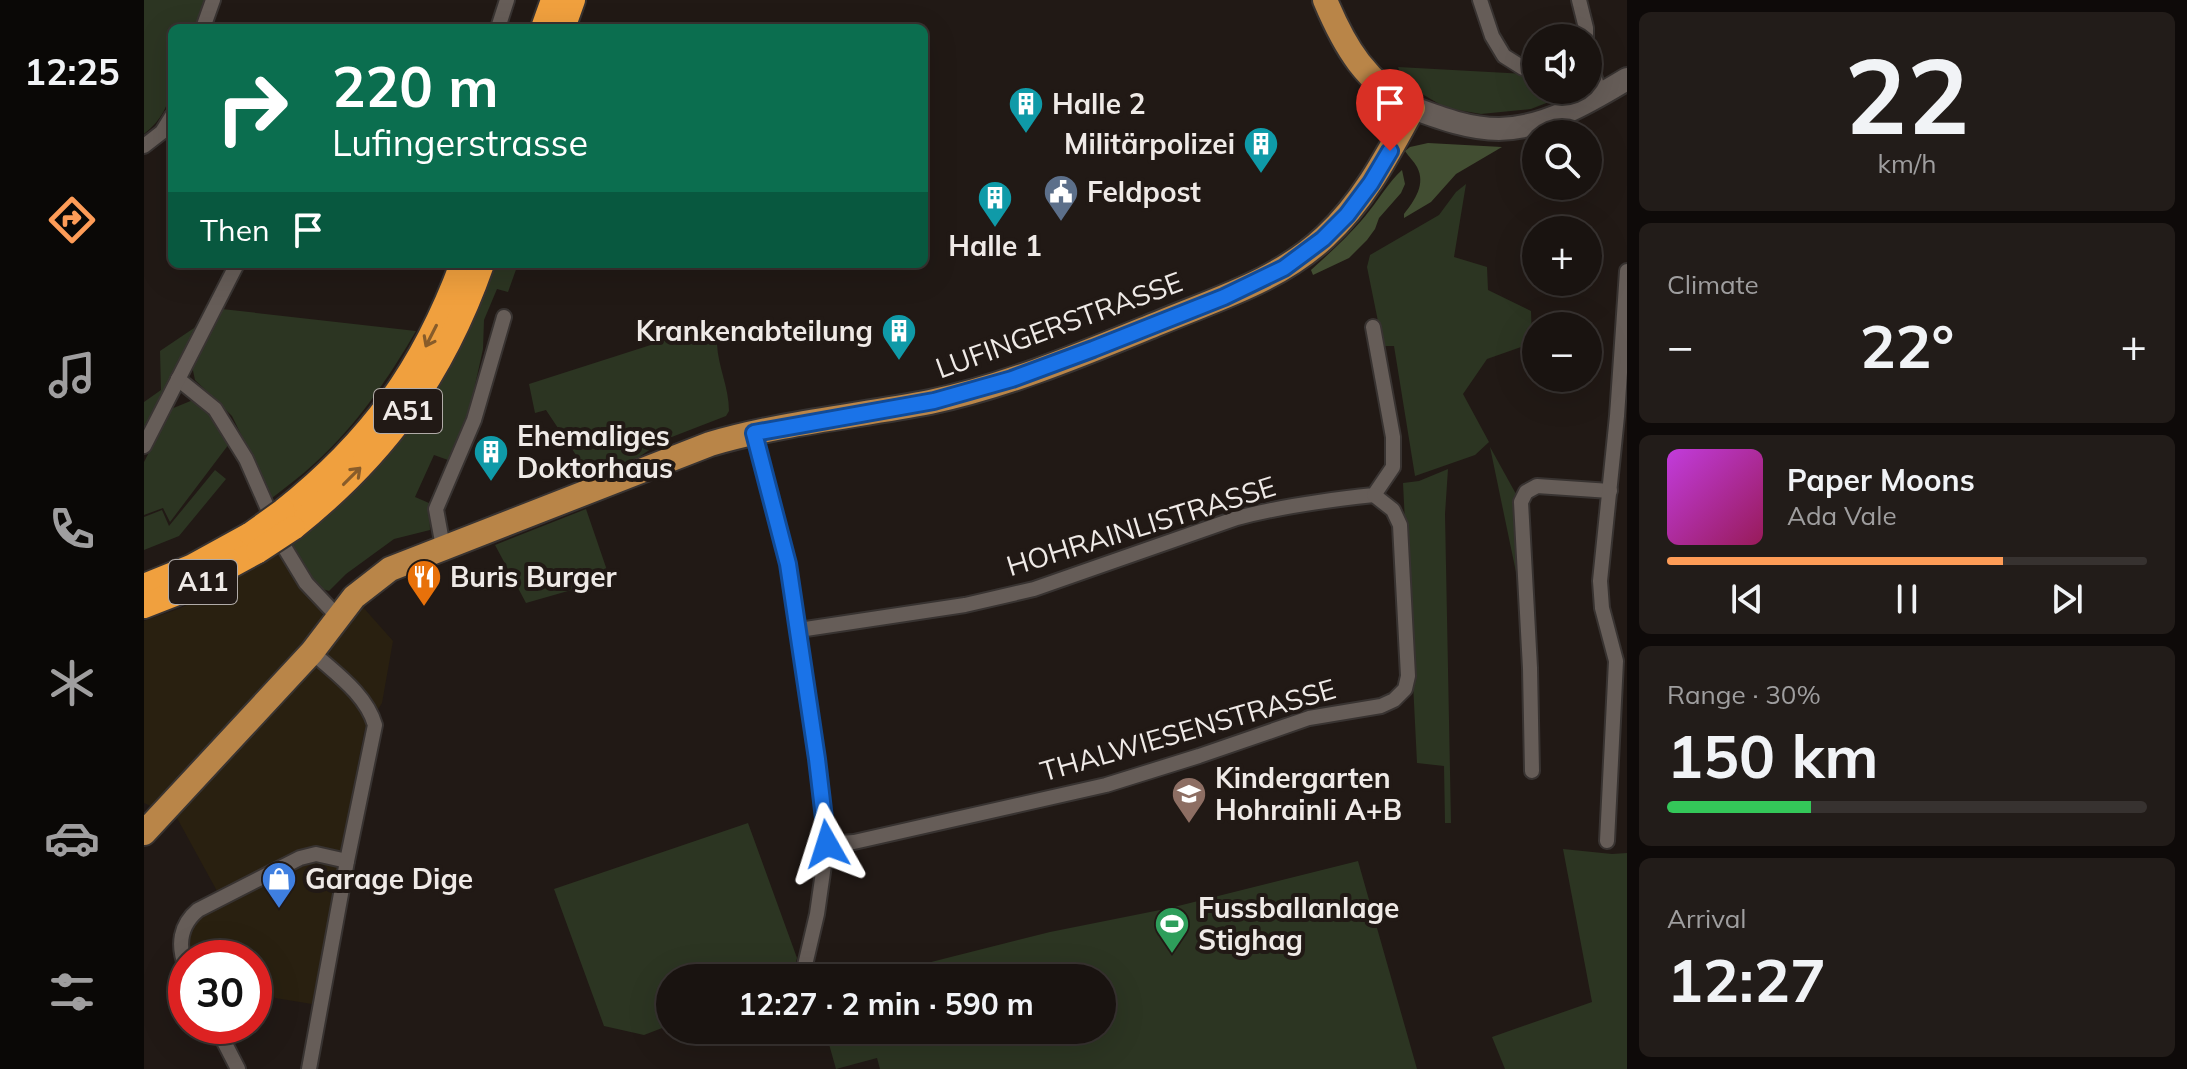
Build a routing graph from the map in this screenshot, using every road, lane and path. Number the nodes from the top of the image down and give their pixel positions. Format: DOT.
graph roads {
  1 [pos="213,0"];
  2 [pos="507,0"];
  3 [pos="553,0"];
  4 [pos="573,0"];
  5 [pos="1325,0"];
  6 [pos="1480,0"];
  7 [pos="1579,0"];
  8 [pos="204,24"];
  9 [pos="499,24"];
  10 [pos="544,24"];
  11 [pos="564,24"];
  12 [pos="1585,24"];
  13 [pos="1522,67"];
  14 [pos="1602,71"];
  15 [pos="1618,88"];
  16 [pos="1413,108"];
  17 [pos="168,122"];
  18 [pos="144,146"];
  19 [pos="235,268"];
  20 [pos="461,268"];
  21 [pos="481,268"];
  22 [pos="1627,271"];
  23 [pos="504,317"];
  24 [pos="1373,327"];
  25 [pos="178,379"];
  26 [pos="754,433"];
  27 [pos="144,446"];
  28 [pos="1610,491"];
  29 [pos="1374,495"];
  30 [pos="288,520"];
  31 [pos="255,543"];
  32 [pos="443,547"];
  33 [pos="144,586"];
  34 [pos="144,606"];
  35 [pos="338,617"];
  36 [pos="799,630"];
  37 [pos="312,652"];
  38 [pos="1532,771"];
  39 [pos="144,833"];
  40 [pos="1607,841"];
  41 [pos="827,844"];
  42 [pos="347,861"];
  43 [pos="181,940"];
  44 [pos="805,964"];
  45 [pos="225,1044"];
  46 [pos="238,1069"];
  47 [pos="309,1069"];
  1 -- 8 [label="street"];
  2 -- 9 [label="street"];
  3 -- 10 [label="highway"];
  4 -- 11 [label="highway"];
  5 -- 16 [label="main road"];
  6 -- 13 [label="street"];
  7 -- 12 [label="street"];
  14 -- 15 [label="street"];
  15 -- 16 [label="main road"];
  16 -- 26 [label="main road, LUFINGERSTRASSE"];
  17 -- 18 [label="street"];
  19 -- 25 [label="street"];
  20 -- 30 [label="highway, A51, one-way"];
  30 -- 21 [label="highway, A51, one-way"];
  22 -- 28 [label="street"];
  23 -- 32 [label="street"];
  24 -- 29 [label="street"];
  25 -- 27 [label="street"];
  25 -- 35 [label="street"];
  26 -- 32 [label="main road, LUFINGERSTRASSE"];
  26 -- 36 [label="street"];
  28 -- 38 [label="street"];
  28 -- 40 [label="street"];
  29 -- 36 [label="street, HOHRAINLISTRASSE"];
  29 -- 41 [label="street, THALWIESENSTRASSE"];
  30 -- 31 [label="highway, A51, bridge"];
  31 -- 33 [label="highway, A11"];
  31 -- 34 [label="highway, A11"];
  32 -- 35 [label="main road, LUFINGERSTRASSE"];
  35 -- 37 [label="main road, LUFINGERSTRASSE"];
  36 -- 41 [label="street"];
  37 -- 39 [label="main road, LUFINGERSTRASSE"];
  37 -- 42 [label="street"];
  41 -- 44 [label="street"];
  42 -- 43 [label="street"];
  42 -- 47 [label="street"];
  45 -- 46 [label="street"];
}
